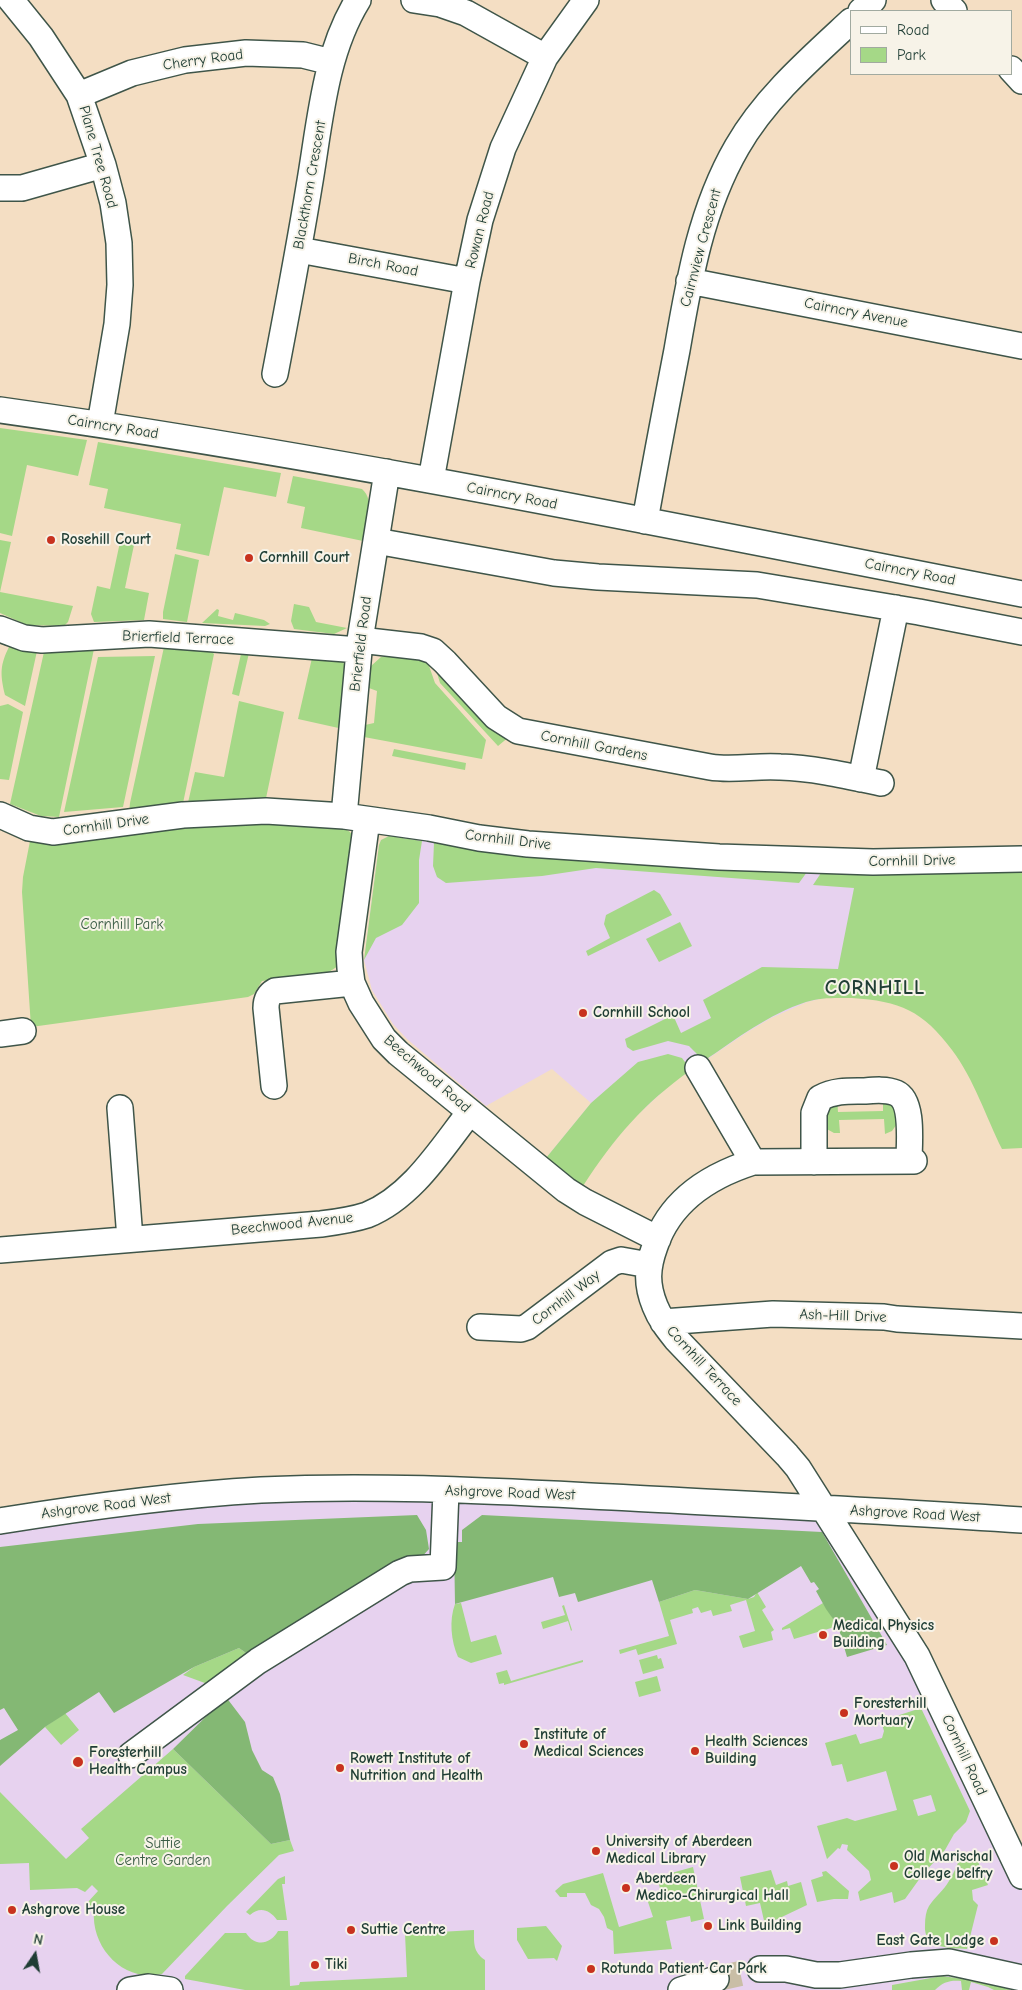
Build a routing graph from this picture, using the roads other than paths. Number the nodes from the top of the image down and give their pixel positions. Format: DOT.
graph roads {
  1 [pos="11,0"];
  2 [pos="358,0"];
  3 [pos="414,0"];
  4 [pos="586,0"];
  5 [pos="873,0"];
  6 [pos="944,0"];
  7 [pos="862,10"];
  8 [pos="953,10"];
  9 [pos="850,22"];
  10 [pos="545,57"];
  11 [pos="330,62"];
  12 [pos="1012,70"];
  13 [pos="1022,81"];
  14 [pos="79,95"];
  15 [pos="103,164"];
  16 [pos="0,188"];
  17 [pos="299,250"];
  18 [pos="467,281"];
  19 [pos="689,281"];
  20 [pos="1022,346"];
  21 [pos="274,374"];
  22 [pos="0,410"];
  23 [pos="100,424"];
  24 [pos="386,472"];
  25 [pos="431,480"];
  26 [pos="645,521"];
  27 [pos="376,541"];
  28 [pos="1022,594"];
  29 [pos="896,608"];
  30 [pos="0,628"];
  31 [pos="1022,632"];
  32 [pos="359,645"];
  33 [pos="0,815"];
  34 [pos="356,818"];
  35 [pos="1022,859"];
  36 [pos="352,983"];
  37 [pos="698,1068"];
  38 [pos="274,1086"];
  39 [pos="120,1108"];
  40 [pos="470,1112"];
  41 [pos="753,1162"];
  42 [pos="814,1162"];
  43 [pos="130,1239"];
  44 [pos="658,1239"];
  45 [pos="0,1250"];
  46 [pos="648,1265"];
  47 [pos="663,1322"];
  48 [pos="1022,1326"];
  49 [pos="480,1327"];
  50 [pos="446,1491"];
  51 [pos="823,1508"];
  52 [pos="1022,1520"];
  53 [pos="0,1521"];
  54 [pos="131,1755"];
  55 [pos="1022,1876"];
  56 [pos="760,1969"];
  57 [pos="1022,1978"];
  58 [pos="716,1979"];
  59 [pos="806,1982"];
  60 [pos="130,1990"];
  61 [pos="170,1990"];
  62 [pos="681,1990"];
  1 -- 14 [label="street, Plane Tree Road"];
  2 -- 11 [label="street, Blackthorn Crescent"];
  3 -- 10 [label="street"];
  4 -- 10 [label="street, Rowan Road"];
  5 -- 7 [label="street"];
  6 -- 8 [label="street"];
  9 -- 19 [label="street, Cairnview Crescent"];
  10 -- 18 [label="street, Rowan Road"];
  11 -- 14 [label="street, Cherry Road"];
  11 -- 17 [label="street, Blackthorn Crescent"];
  12 -- 13 [label="street"];
  14 -- 15 [label="street, Plane Tree Road"];
  15 -- 16 [label="street"];
  15 -- 23 [label="street, Plane Tree Road"];
  17 -- 18 [label="street, Birch Road"];
  17 -- 21 [label="street, Blackthorn Crescent"];
  18 -- 25 [label="street, Rowan Road"];
  19 -- 20 [label="street, Cairncry Avenue"];
  19 -- 26 [label="street, Cairnview Crescent"];
  22 -- 23 [label="street, Cairncry Road"];
  23 -- 24 [label="street, Cairncry Road"];
  24 -- 25 [label="street, Cairncry Road"];
  24 -- 27 [label="street, Brierfield Road"];
  25 -- 26 [label="street, Cairncry Road"];
  26 -- 28 [label="street, Cairncry Road"];
  27 -- 29 [label="street"];
  27 -- 32 [label="street, Brierfield Road"];
  29 -- 31 [label="street"];
  29 -- 32 [label="street, Cornhill Gardens"];
  30 -- 32 [label="street, Brierfield Terrace"];
  32 -- 34 [label="street, Brierfield Road"];
  33 -- 34 [label="street, Cornhill Drive"];
  34 -- 35 [label="street, Cornhill Drive"];
  34 -- 36 [label="street, Beechwood Road"];
  36 -- 38 [label="street"];
  36 -- 40 [label="street, Beechwood Road"];
  37 -- 41 [label="street"];
  39 -- 43 [label="street"];
  40 -- 43 [label="street, Beechwood Avenue"];
  40 -- 44 [label="street, Beechwood Road"];
  41 -- 42 [label="street, Cornhill Terrace"];
  41 -- 44 [label="street, Cornhill Terrace"];
  42 -- 42 [label="street, Cornhill Terrace"];
  43 -- 45 [label="street, Beechwood Avenue"];
  44 -- 46 [label="street, Cornhill Terrace"];
  46 -- 47 [label="street, Cornhill Terrace"];
  46 -- 49 [label="street, Cornhill Way"];
  47 -- 48 [label="street, Ash-Hill Drive"];
  47 -- 51 [label="street, Cornhill Terrace"];
  50 -- 51 [label="street, Ashgrove Road West"];
  50 -- 53 [label="street, Ashgrove Road West"];
  50 -- 54 [label="street"];
  51 -- 52 [label="street, Ashgrove Road West"];
  51 -- 55 [label="street, Cornhill Road"];
  56 -- 59 [label="street"];
  57 -- 59 [label="street"];
  58 -- 62 [label="street"];
  60 -- 61 [label="street"];
}
